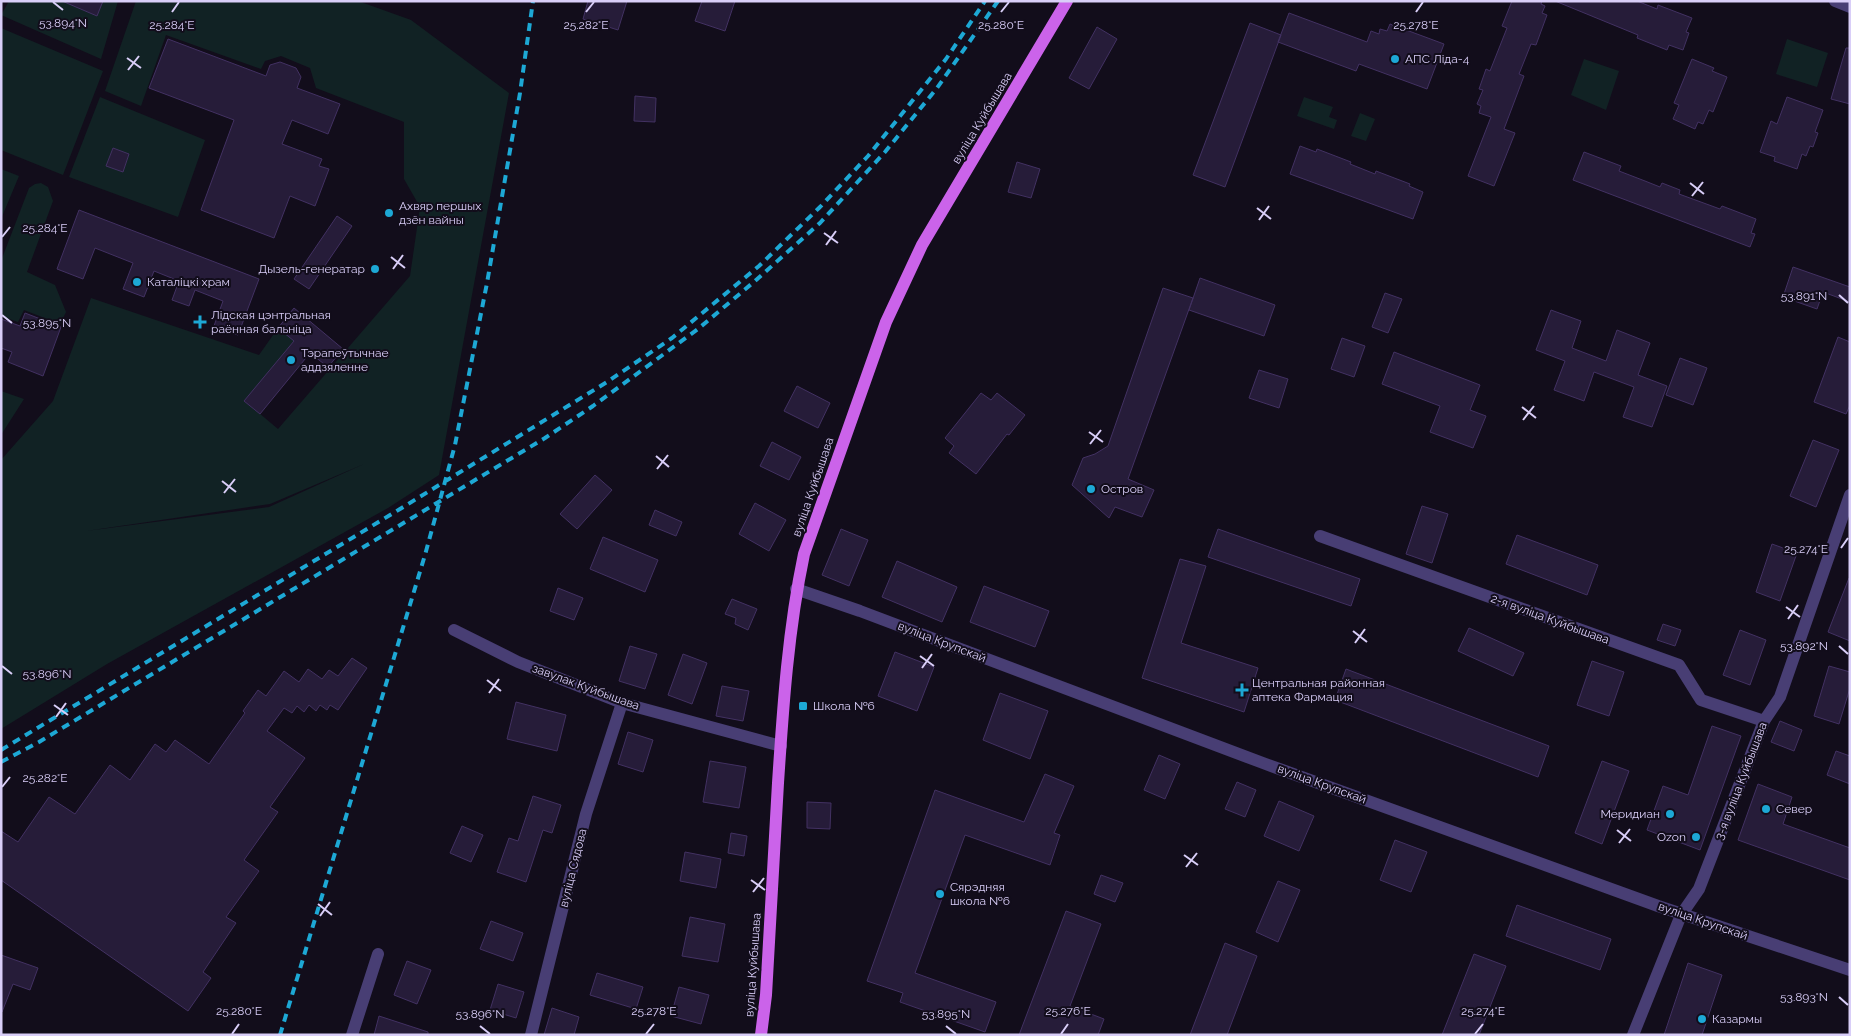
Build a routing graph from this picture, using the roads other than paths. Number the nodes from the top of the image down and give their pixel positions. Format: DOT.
graph roads {
  1 [pos="1067,1"];
  2 [pos="1835,1"];
  3 [pos="1850,7"];
  4 [pos="1850,495"];
  5 [pos="1320,536"];
  6 [pos="796,589"];
  7 [pos="454,630"];
  8 [pos="622,703"];
  9 [pos="1764,721"];
  10 [pos="780,746"];
  11 [pos="1681,915"];
  12 [pos="378,954"];
  13 [pos="1850,970"];
  14 [pos="352,1035"];
  15 [pos="531,1035"];
  16 [pos="761,1035"];
  17 [pos="1633,1035"];
  1 -- 6 [label="main road, вуліца Куйбышава"];
  2 -- 3 [label="street"];
  4 -- 9 [label="street, 3-я вуліца Куйбышава"];
  5 -- 9 [label="street, 2-я вуліца Куйбышава"];
  6 -- 10 [label="main road, вуліца Куйбышава"];
  6 -- 11 [label="street, вуліца Крупскай"];
  7 -- 8 [label="street, завулак Куйбышава"];
  8 -- 10 [label="street, завулак Куйбышава"];
  8 -- 15 [label="street, вуліца Сядова"];
  9 -- 11 [label="street, 3-я вуліца Куйбышава"];
  10 -- 16 [label="main road, вуліца Куйбышава"];
  11 -- 13 [label="street, вуліца Крупскай"];
  11 -- 17 [label="street, 3-я вуліца Куйбышава"];
  12 -- 14 [label="street"];
}
